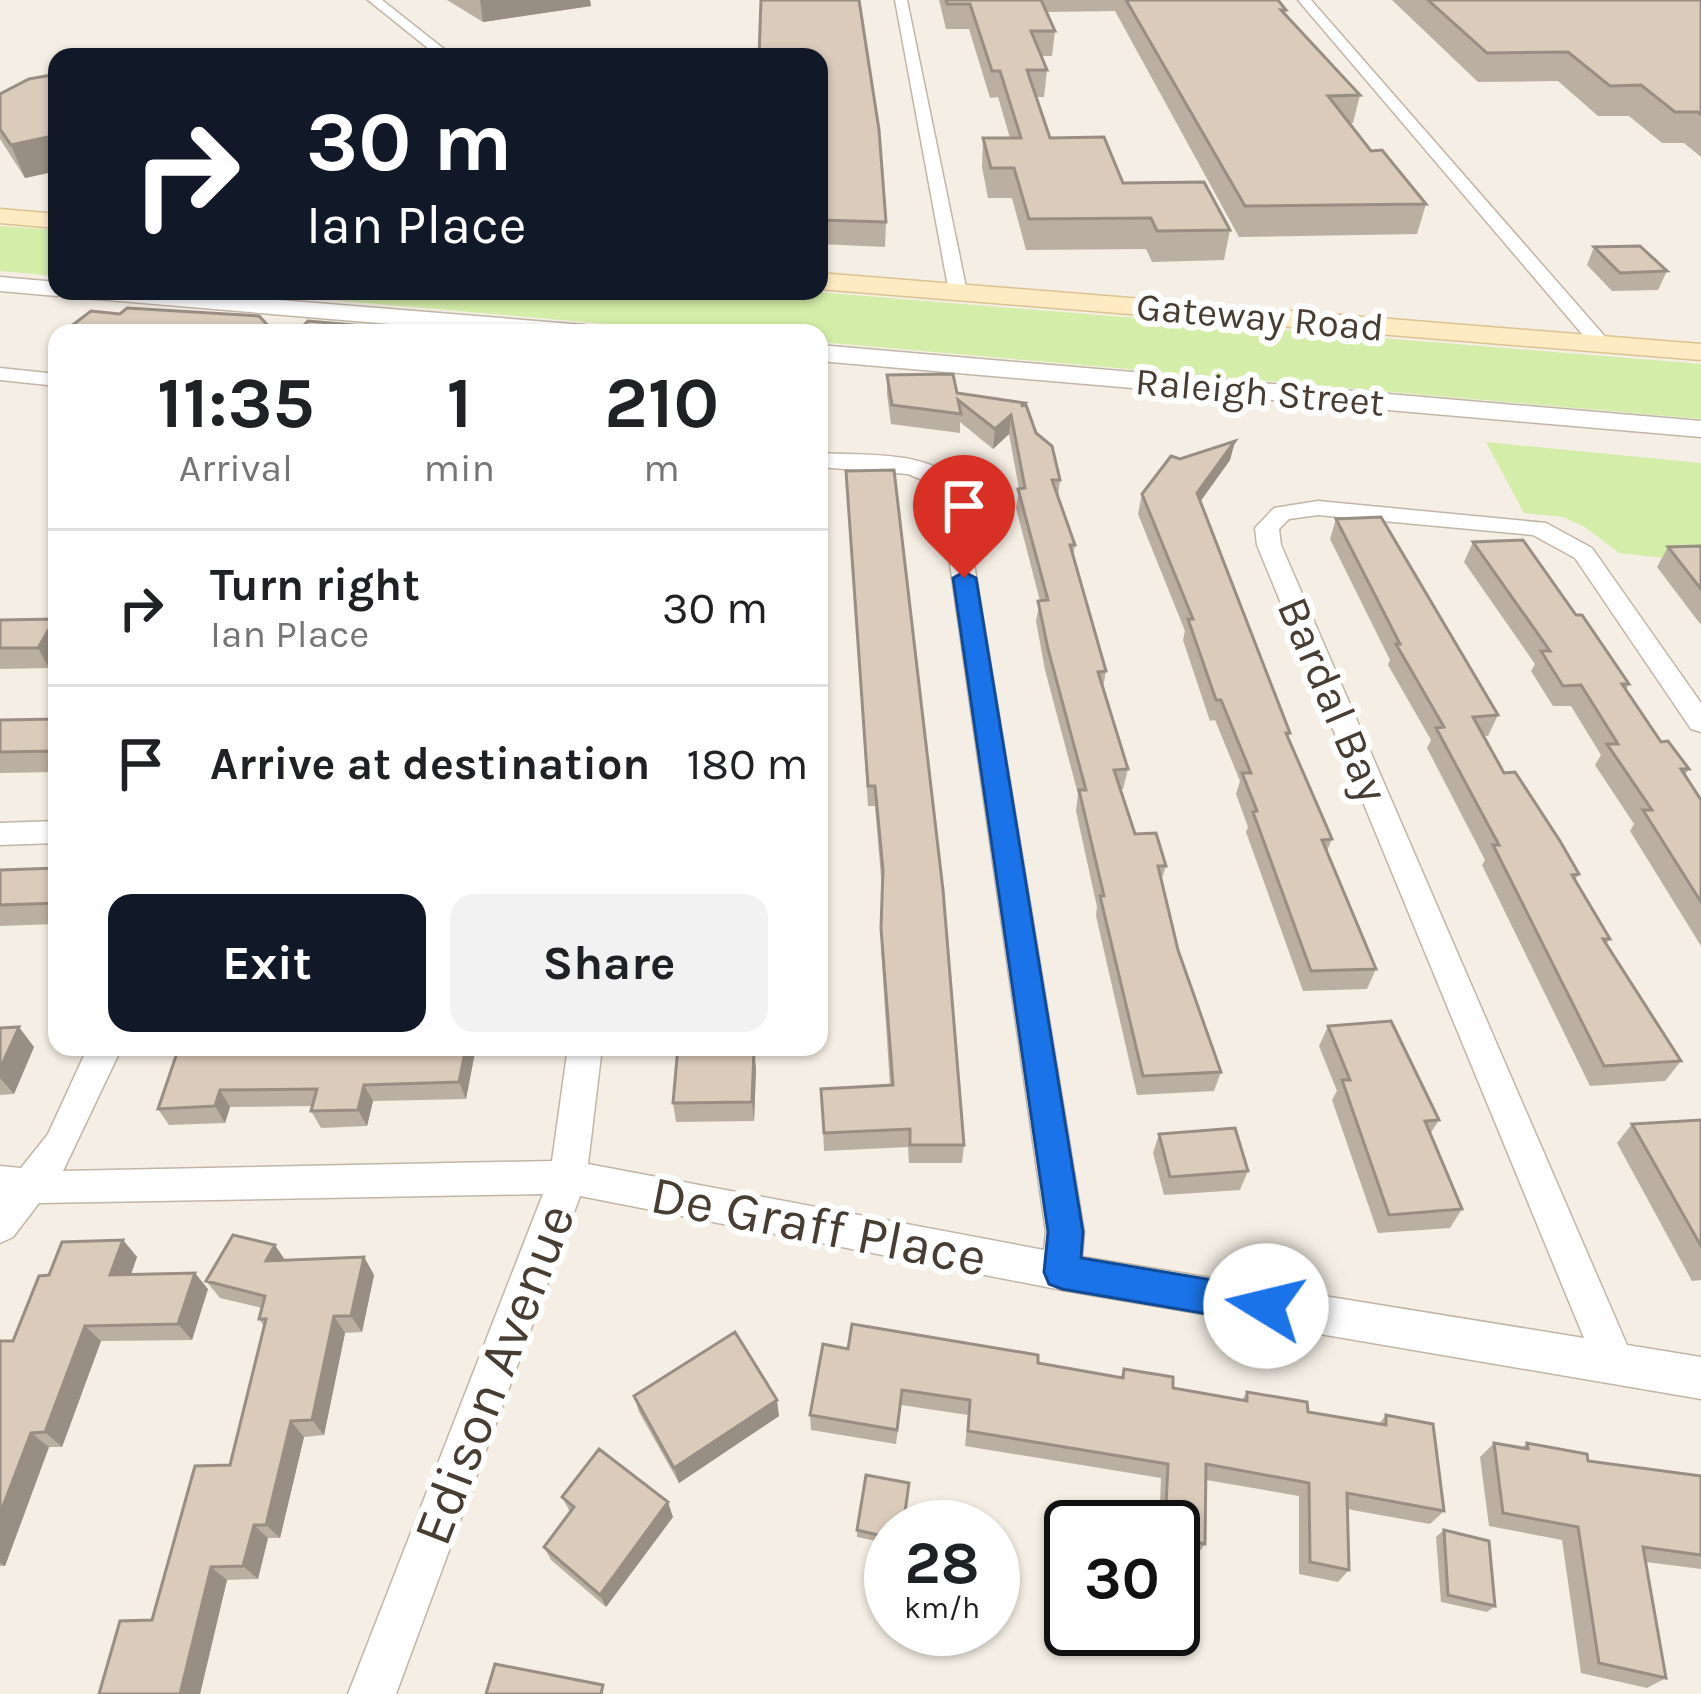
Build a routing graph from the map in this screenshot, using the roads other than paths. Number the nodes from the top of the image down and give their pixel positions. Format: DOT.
graph roads {
  1 [pos="374,0"];
  2 [pos="901,0"];
  3 [pos="1304,0"];
  4 [pos="435,48"];
  5 [pos="0,217"];
  6 [pos="48,220"];
  7 [pos="828,282"];
  8 [pos="0,284"];
  9 [pos="48,288"];
  10 [pos="958,292"];
  11 [pos="192,300"];
  12 [pos="477,324"];
  13 [pos="1601,344"];
  14 [pos="1701,352"];
  15 [pos="828,354"];
  16 [pos="0,374"];
  17 [pos="48,379"];
  18 [pos="1701,429"];
  19 [pos="828,461"];
  20 [pos="1701,722"];
  21 [pos="48,832"];
  22 [pos="0,833"];
  23 [pos="101,1056"];
  24 [pos="584,1056"];
  25 [pos="568,1177"];
  26 [pos="14,1185"];
  27 [pos="0,1225"];
  28 [pos="1062,1272"];
  29 [pos="1616,1365"];
  30 [pos="1701,1378"];
  31 [pos="372,1694"];
  1 -- 4 [label="street"];
  2 -- 10 [label="street"];
  3 -- 13 [label="street"];
  5 -- 6 [label="main road"];
  7 -- 10 [label="main road, Gateway Road"];
  8 -- 9 [label="street"];
  10 -- 13 [label="main road, Gateway Road"];
  11 -- 12 [label="street"];
  13 -- 14 [label="main road, Gateway Road"];
  15 -- 18 [label="street, Raleigh Street"];
  16 -- 17 [label="street"];
  19 -- 28 [label="street"];
  20 -- 29 [label="street, Bardal Bay"];
  21 -- 22 [label="street"];
  23 -- 26 [label="street"];
  24 -- 25 [label="street, Edison Avenue"];
  25 -- 26 [label="street, De Graff Place"];
  25 -- 28 [label="street, De Graff Place"];
  25 -- 31 [label="street, Edison Avenue"];
  26 -- 27 [label="street"];
  28 -- 29 [label="street, De Graff Place"];
  29 -- 30 [label="street, De Graff Place"];
}
